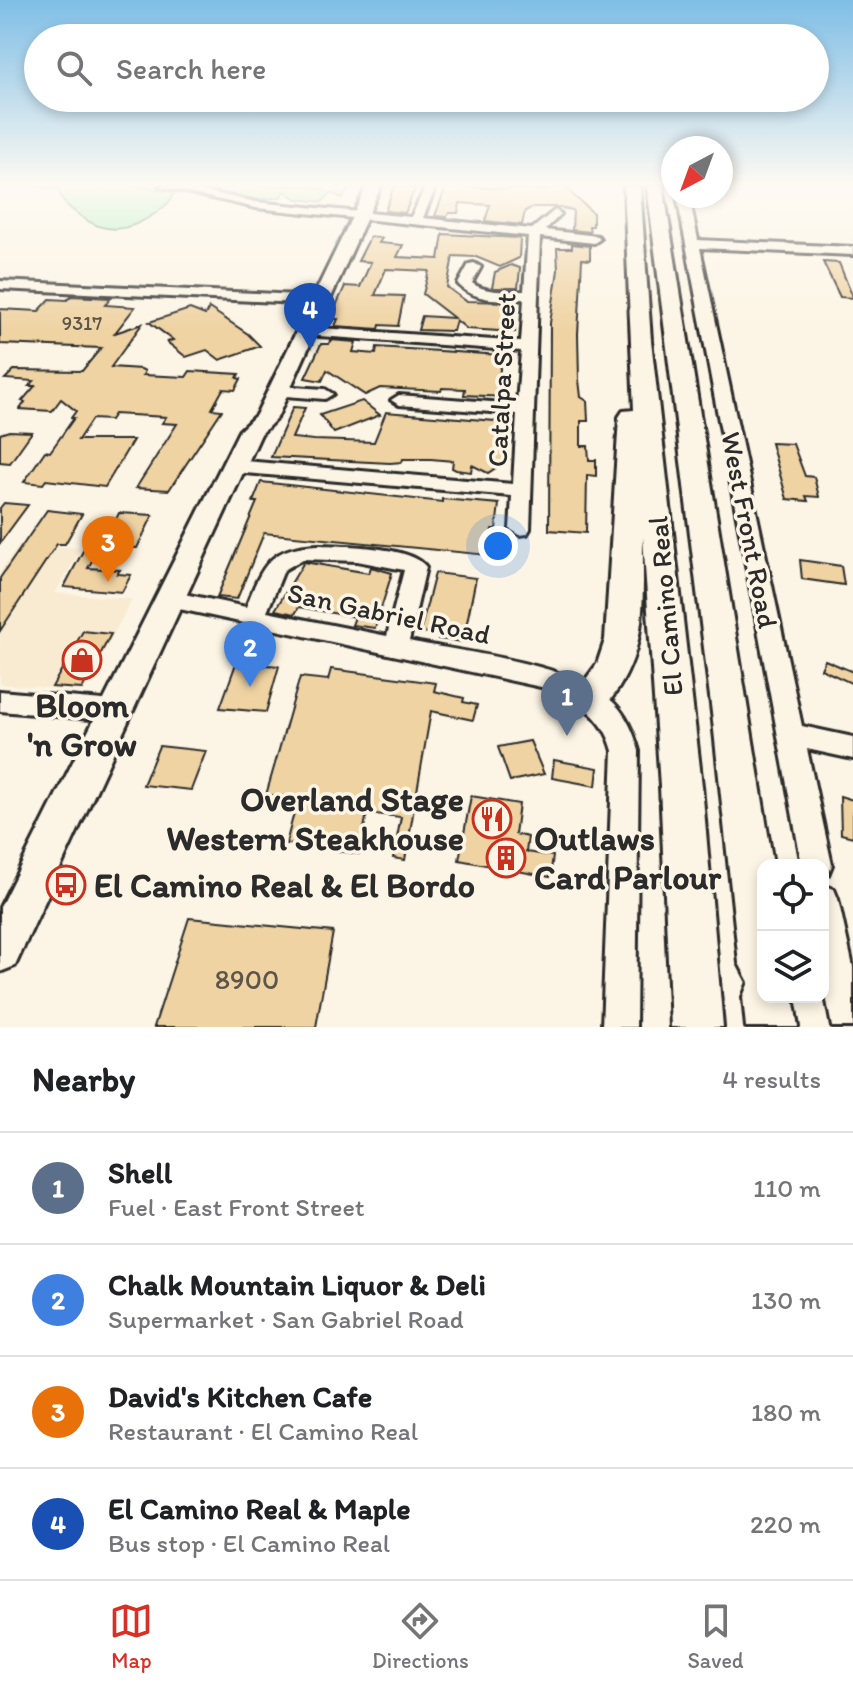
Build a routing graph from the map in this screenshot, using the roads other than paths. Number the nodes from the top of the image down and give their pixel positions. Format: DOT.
graph roads {
  1 [pos="345,234"];
  2 [pos="534,234"];
  3 [pos="634,234"];
  4 [pos="662,234"];
  5 [pos="692,234"];
  6 [pos="594,239"];
  7 [pos="695,244"];
  8 [pos="853,251"];
  9 [pos="474,267"];
  10 [pos="0,285"];
  11 [pos="532,295"];
  12 [pos="314,299"];
  13 [pos="306,331"];
  14 [pos="640,340"];
  15 [pos="530,347"];
  16 [pos="278,391"];
  17 [pos="325,394"];
  18 [pos="399,400"];
  19 [pos="526,410"];
  20 [pos="251,431"];
  21 [pos="233,466"];
  22 [pos="522,491"];
  23 [pos="520,529"];
  24 [pos="170,599"];
  25 [pos="254,617"];
  26 [pos="396,647"];
  27 [pos="591,698"];
  28 [pos="0,701"];
  29 [pos="114,711"];
  30 [pos="793,735"];
  31 [pos="853,748"];
  32 [pos="816,859"];
  33 [pos="829,929"];
  34 [pos="759,931"];
  35 [pos="0,951"];
  36 [pos="769,1003"];
  37 [pos="619,1027"];
  38 [pos="697,1027"];
  39 [pos="772,1027"];
  40 [pos="849,1027"];
  1 -- 12 [label="main road"];
  2 -- 6 [label="street"];
  2 -- 11 [label="street, Catalpa Street"];
  3 -- 14 [label="highway, El Camino Real"];
  4 -- 34 [label="highway, El Camino Real"];
  5 -- 7 [label="street, West Front Road"];
  7 -- 8 [label="street"];
  7 -- 30 [label="street, West Front Road"];
  9 -- 11 [label="street"];
  10 -- 12 [label="street"];
  11 -- 15 [label="street, Catalpa Street"];
  12 -- 13 [label="main road"];
  12 -- 20 [label="main road"];
  13 -- 15 [label="street"];
  13 -- 16 [label="main road"];
  14 -- 27 [label="highway"];
  14 -- 38 [label="highway, El Camino Real"];
  15 -- 19 [label="street, Catalpa Street"];
  16 -- 17 [label="street"];
  16 -- 20 [label="main road"];
  18 -- 19 [label="street"];
  19 -- 22 [label="street, Catalpa Street"];
  20 -- 21 [label="main road"];
  21 -- 22 [label="street"];
  21 -- 24 [label="main road"];
  22 -- 23 [label="street, Catalpa Street"];
  24 -- 25 [label="street, San Gabriel Road"];
  24 -- 29 [label="main road"];
  25 -- 26 [label="street, San Gabriel Road"];
  25 -- 26 [label="street"];
  26 -- 27 [label="street, San Gabriel Road"];
  27 -- 37 [label="street"];
  28 -- 29 [label="street"];
  29 -- 35 [label="main road"];
  30 -- 31 [label="street"];
  30 -- 32 [label="street, West Front Road"];
  33 -- 40 [label="street"];
  36 -- 39 [label="highway"];
}
